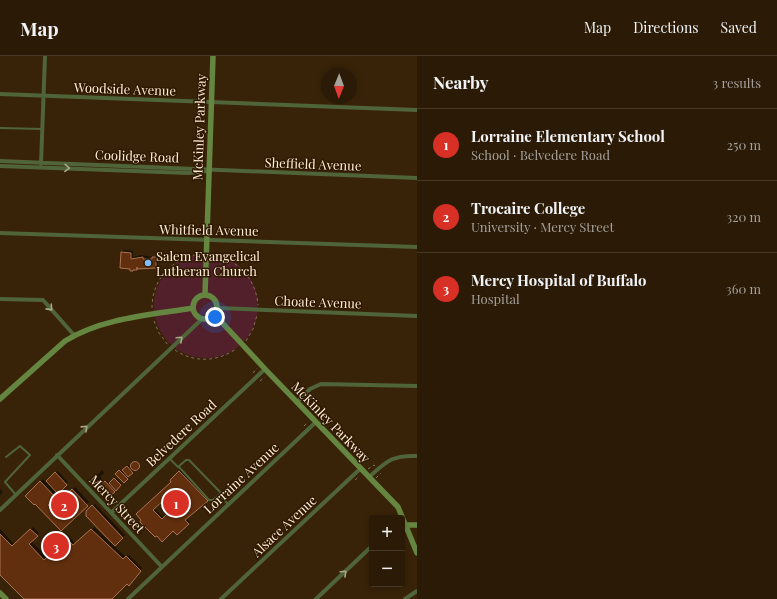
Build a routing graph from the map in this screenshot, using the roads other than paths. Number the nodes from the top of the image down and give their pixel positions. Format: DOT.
graph roads {
  1 [pos="45,56"];
  2 [pos="213,56"];
  3 [pos="0,94"];
  4 [pos="44,96"];
  5 [pos="211,102"];
  6 [pos="417,110"];
  7 [pos="0,128"];
  8 [pos="43,129"];
  9 [pos="0,161"];
  10 [pos="41,165"];
  11 [pos="0,166"];
  12 [pos="208,170"];
  13 [pos="417,178"];
  14 [pos="0,233"];
  15 [pos="207,240"];
  16 [pos="417,247"];
  17 [pos="205,294"];
  18 [pos="0,299"];
  19 [pos="193,308"];
  20 [pos="218,308"];
  21 [pos="215,315"];
  22 [pos="417,316"];
  23 [pos="202,319"];
  24 [pos="74,335"];
  25 [pos="265,369"];
  26 [pos="417,386"];
  27 [pos="0,399"];
  28 [pos="297,402"];
  29 [pos="316,422"];
  30 [pos="57,455"];
  31 [pos="417,456"];
  32 [pos="6,457"];
  33 [pos="169,458"];
  34 [pos="178,467"];
  35 [pos="361,468"];
  36 [pos="369,477"];
  37 [pos="16,495"];
  38 [pos="219,495"];
  39 [pos="228,504"];
  40 [pos="0,510"];
  41 [pos="112,512"];
  42 [pos="401,515"];
  43 [pos="405,523"];
  44 [pos="405,525"];
  45 [pos="417,525"];
  46 [pos="369,549"];
  47 [pos="417,554"];
  48 [pos="162,567"];
  49 [pos="417,591"];
  50 [pos="0,593"];
  51 [pos="6,599"];
  52 [pos="128,599"];
  53 [pos="221,599"];
  54 [pos="316,599"];
  55 [pos="404,599"];
  1 -- 4 [label="street"];
  2 -- 5 [label="street, McKinley Parkway"];
  3 -- 4 [label="street, Woodside Avenue"];
  4 -- 5 [label="street, Woodside Avenue"];
  4 -- 8 [label="street"];
  5 -- 6 [label="street, Woodside Avenue"];
  5 -- 12 [label="street, McKinley Parkway"];
  7 -- 8 [label="lane"];
  8 -- 10 [label="street"];
  9 -- 10 [label="street, Coolidge Road"];
  10 -- 11 [label="street, Coolidge Road"];
  10 -- 12 [label="street, Coolidge Road"];
  12 -- 13 [label="street, Sheffield Avenue"];
  12 -- 15 [label="street, McKinley Parkway"];
  14 -- 15 [label="street, Whitfield Avenue"];
  15 -- 16 [label="street, Whitfield Avenue"];
  15 -- 17 [label="street, McKinley Parkway"];
  17 -- 19 [label="street"];
  17 -- 20 [label="street"];
  18 -- 24 [label="street, one-way"];
  19 -- 23 [label="street"];
  19 -- 24 [label="street"];
  20 -- 21 [label="street"];
  20 -- 22 [label="street, Choate Avenue"];
  21 -- 23 [label="street"];
  21 -- 25 [label="street, McKinley Parkway"];
  30 -- 23 [label="street, one-way"];
  24 -- 27 [label="street"];
  25 -- 28 [label="street, McKinley Parkway"];
  25 -- 33 [label="street, Belvedere Road"];
  26 -- 28 [label="street"];
  28 -- 29 [label="street, McKinley Parkway"];
  29 -- 35 [label="street, McKinley Parkway"];
  29 -- 39 [label="street, Lorraine Avenue"];
  30 -- 37 [label="street"];
  30 -- 41 [label="street, Mercy Street"];
  31 -- 36 [label="street"];
  32 -- 37 [label="lane"];
  33 -- 34 [label="lane"];
  33 -- 41 [label="street, Belvedere Road"];
  34 -- 38 [label="lane"];
  34 -- 38 [label="lane"];
  35 -- 36 [label="street, McKinley Parkway"];
  35 -- 53 [label="street, Alsace Avenue"];
  36 -- 42 [label="street, McKinley Parkway"];
  37 -- 40 [label="street"];
  38 -- 39 [label="lane"];
  39 -- 48 [label="street, Lorraine Avenue"];
  41 -- 48 [label="street, Mercy Street"];
  43 -- 45 [label="street"];
  44 -- 47 [label="street, McKinley Parkway"];
  54 -- 46 [label="street, one-way"];
  48 -- 52 [label="street, Lorraine Avenue"];
  49 -- 55 [label="street"];
  50 -- 51 [label="street"];
}
